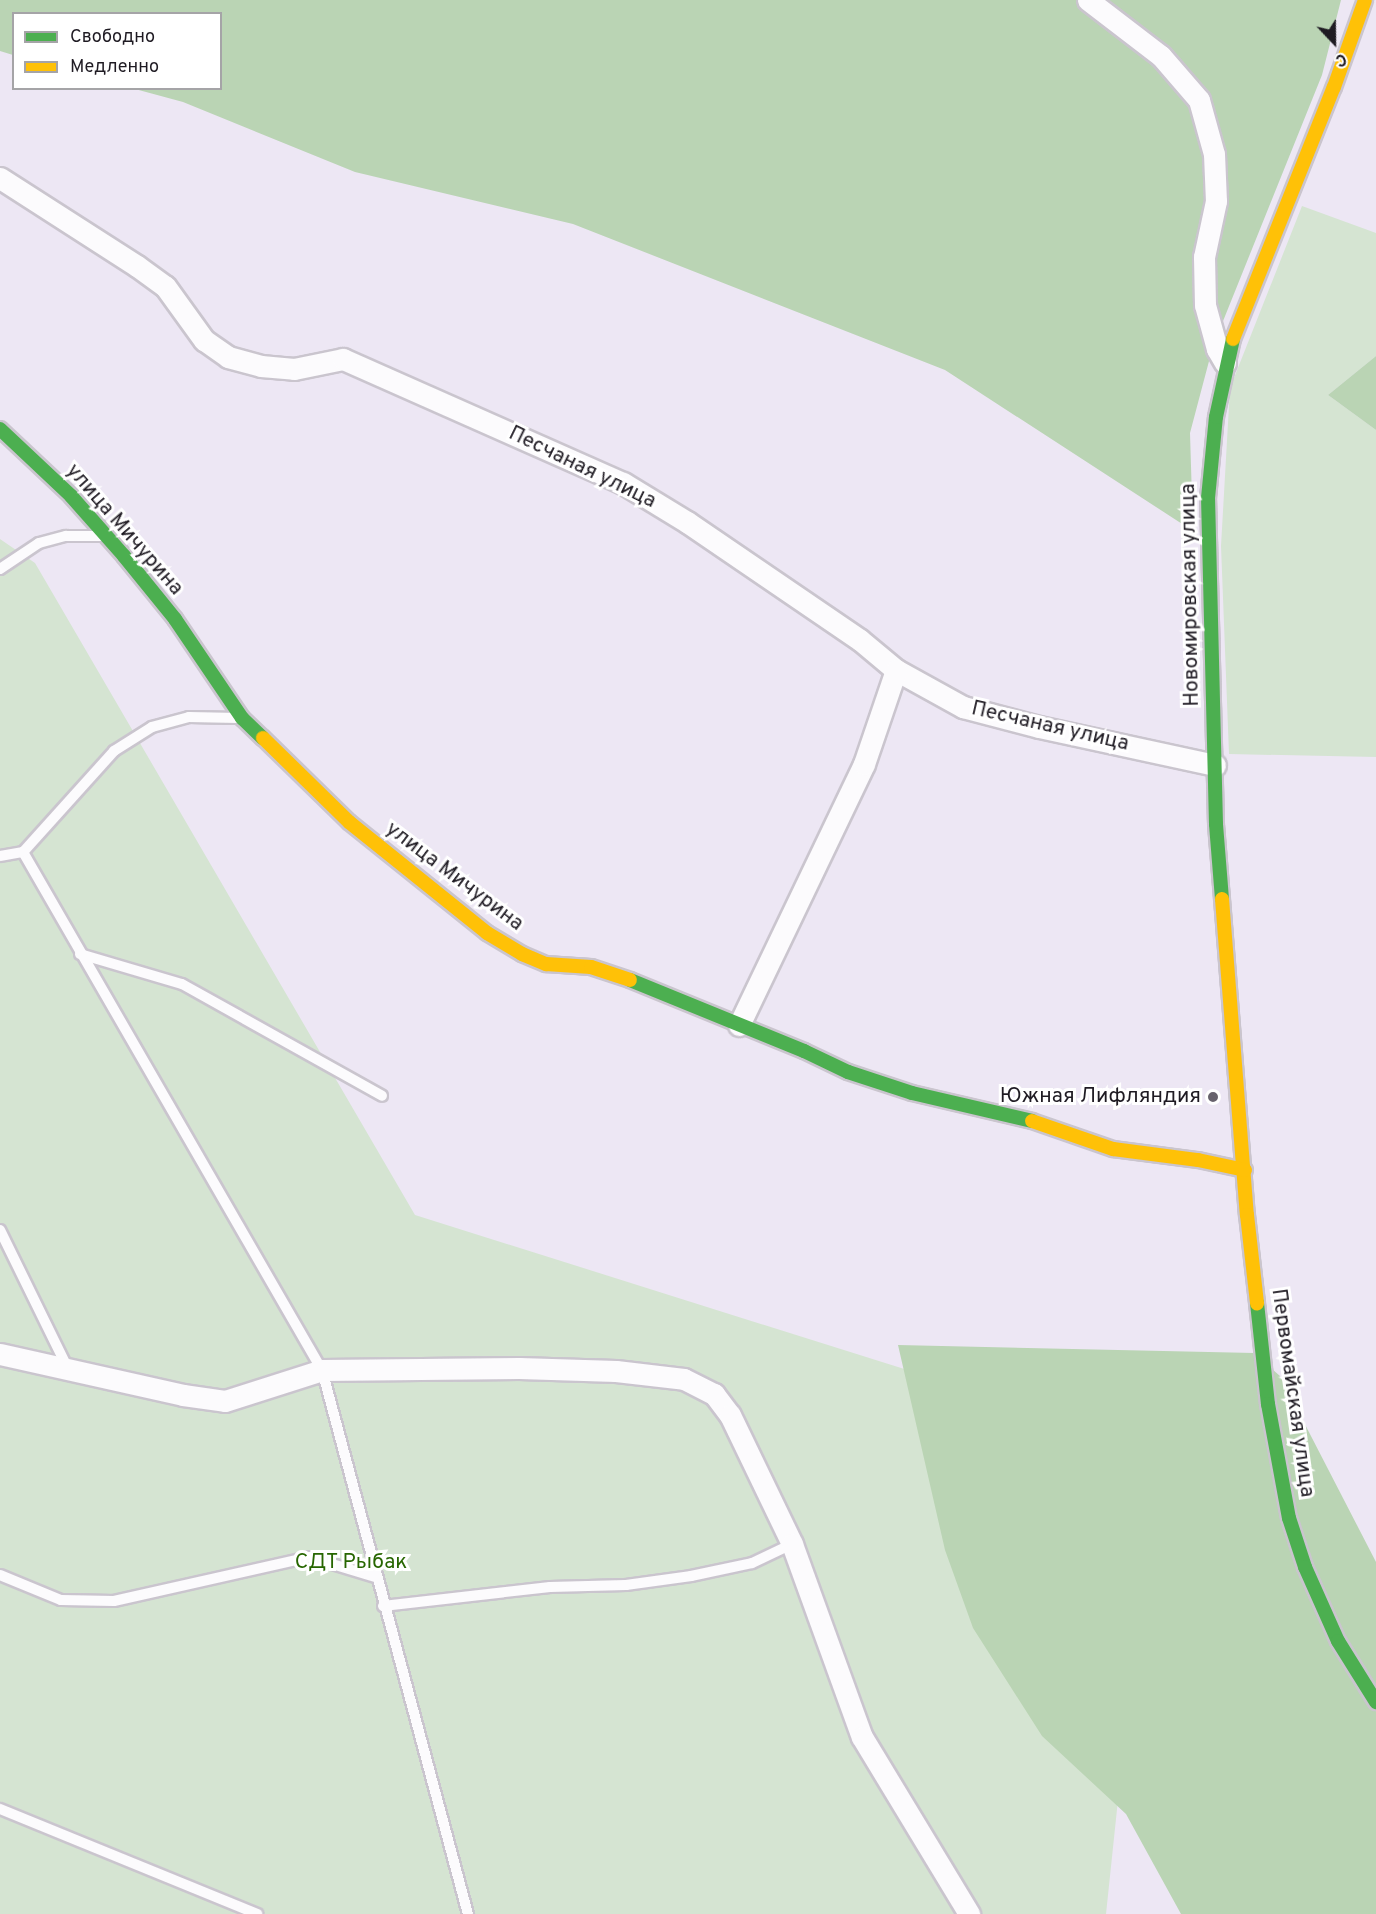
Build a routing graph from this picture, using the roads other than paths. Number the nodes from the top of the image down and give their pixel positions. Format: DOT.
graph roads {
  1 [pos="1088,0"];
  2 [pos="1365,0"];
  3 [pos="0,178"];
  4 [pos="1225,363"];
  5 [pos="0,429"];
  6 [pos="106,536"];
  7 [pos="0,569"];
  8 [pos="896,670"];
  9 [pos="242,718"];
  10 [pos="1215,765"];
  11 [pos="23,852"];
  12 [pos="0,856"];
  13 [pos="80,954"];
  14 [pos="739,1026"];
  15 [pos="382,1096"];
  16 [pos="1245,1170"];
  17 [pos="1247,1215"];
  18 [pos="0,1230"];
  19 [pos="0,1354"];
  20 [pos="69,1370"];
  21 [pos="322,1370"];
  22 [pos="792,1544"];
  23 [pos="0,1575"];
  24 [pos="375,1577"];
  25 [pos="383,1606"];
  26 [pos="1376,1702"];
  27 [pos="0,1809"];
  28 [pos="257,1914"];
  29 [pos="468,1914"];
  30 [pos="969,1914"];
  1 -- 4 [label="street"];
  2 -- 4 [label="main road, Новомировская улица"];
  3 -- 8 [label="street, Песчаная улица"];
  4 -- 10 [label="main road, Новомировская улица"];
  5 -- 6 [label="main road, улица Мичурина"];
  6 -- 7 [label="lane"];
  6 -- 9 [label="main road, улица Мичурина"];
  8 -- 10 [label="street, Песчаная улица"];
  8 -- 14 [label="street"];
  9 -- 11 [label="lane"];
  9 -- 14 [label="main road, улица Мичурина"];
  10 -- 16 [label="main road, Новомировская улица"];
  11 -- 12 [label="lane"];
  11 -- 13 [label="lane"];
  13 -- 15 [label="lane"];
  13 -- 21 [label="lane"];
  14 -- 16 [label="main road, улица Мичурина"];
  16 -- 17 [label="main road, Новомировская улица"];
  17 -- 26 [label="main road, Первомайская улица"];
  18 -- 20 [label="lane"];
  19 -- 20 [label="street"];
  20 -- 21 [label="street"];
  21 -- 22 [label="street"];
  21 -- 24 [label="lane"];
  22 -- 25 [label="lane"];
  22 -- 30 [label="street"];
  23 -- 24 [label="lane"];
  24 -- 25 [label="lane"];
  25 -- 29 [label="lane"];
  27 -- 28 [label="lane"];
}
